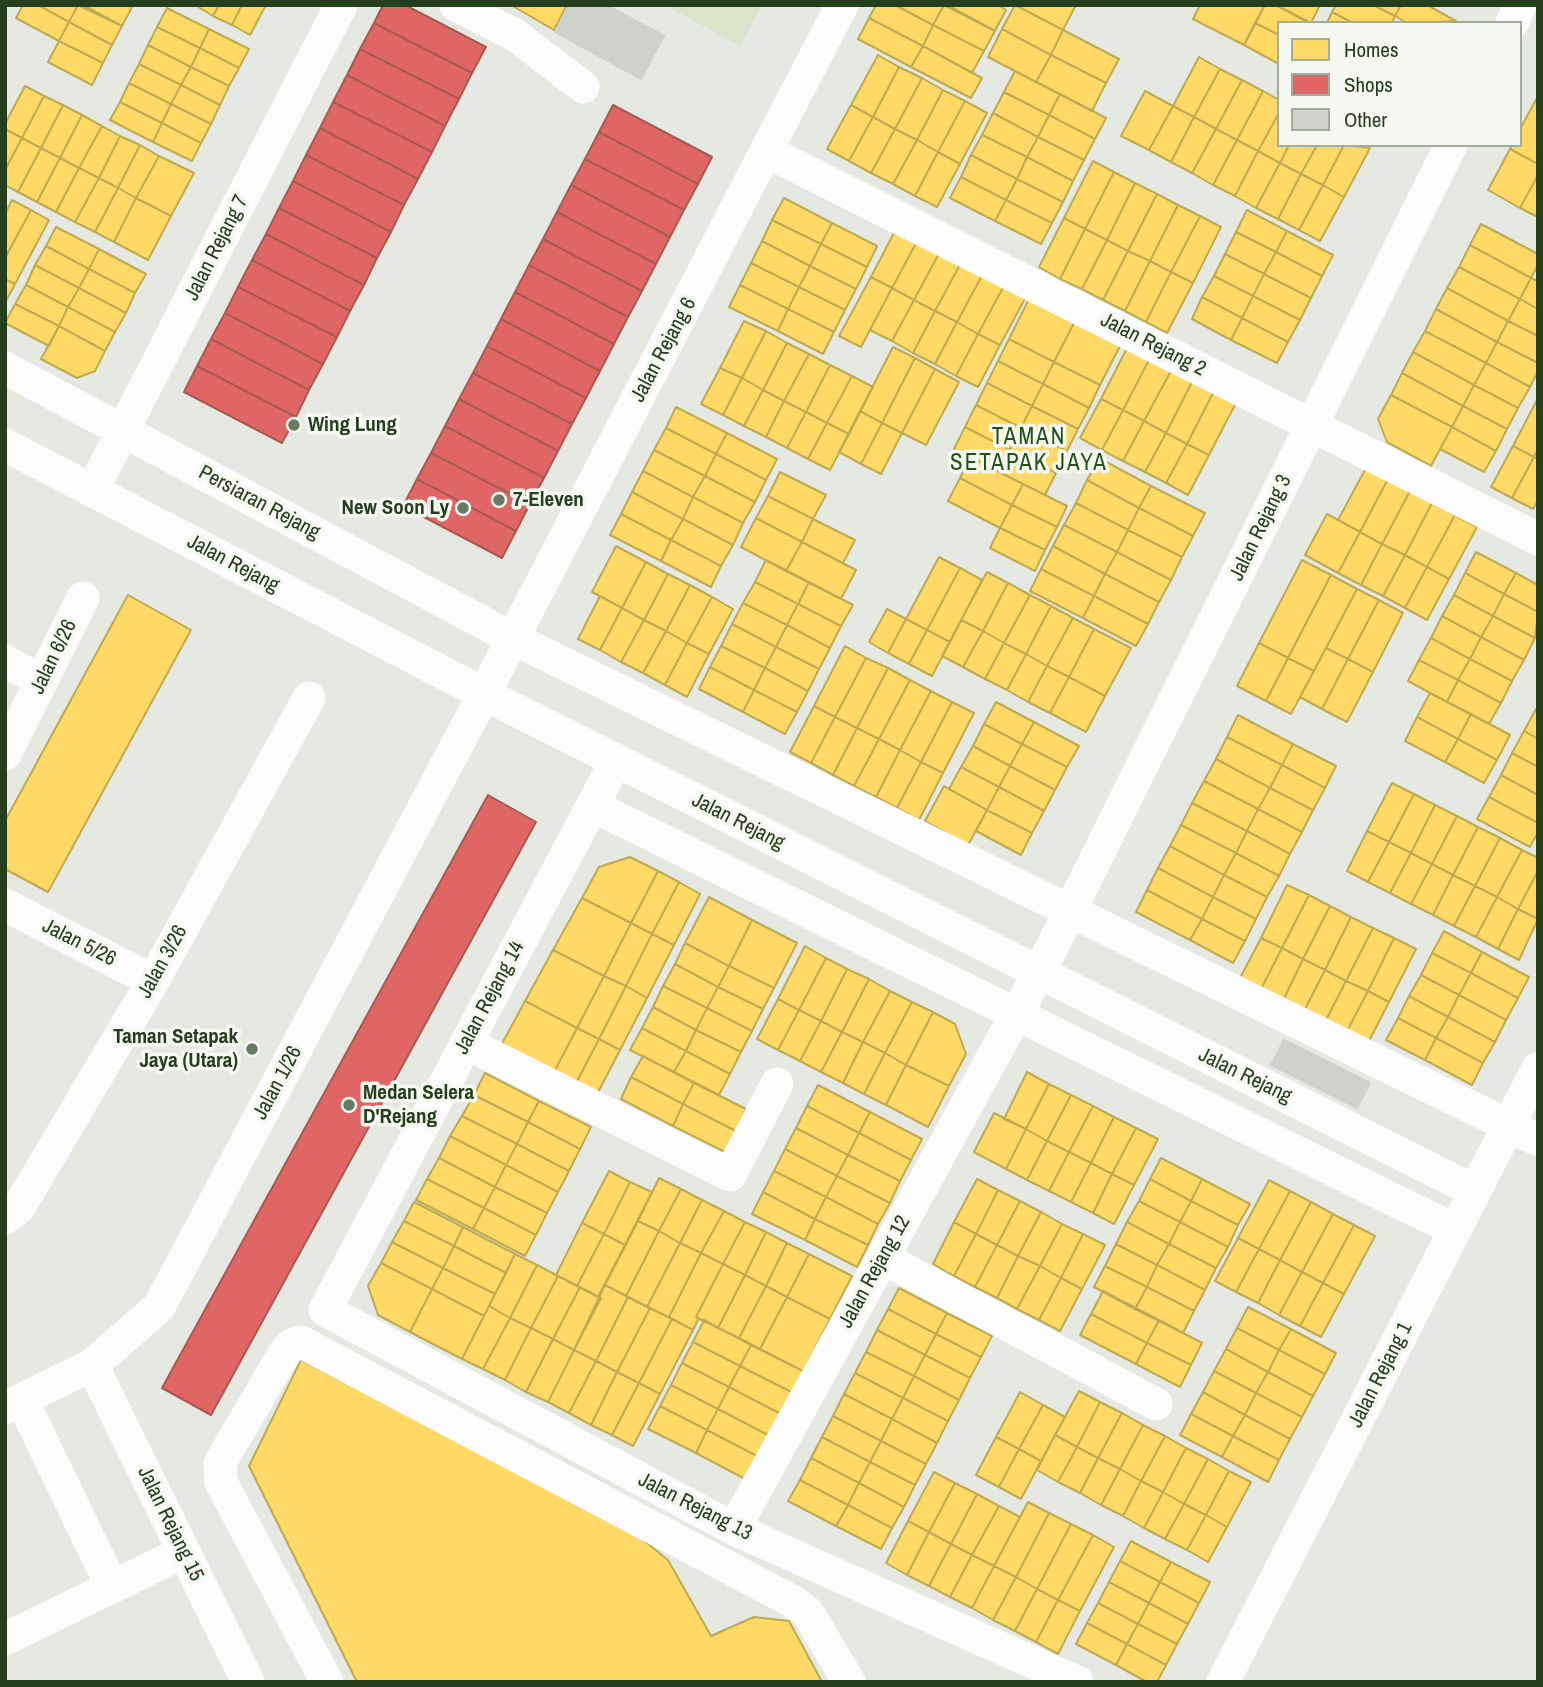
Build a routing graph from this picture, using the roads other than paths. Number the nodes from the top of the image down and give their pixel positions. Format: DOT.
graph roads {
  1 [pos="341,5"];
  2 [pos="456,5"];
  3 [pos="842,5"];
  4 [pos="1520,5"];
  5 [pos="1513,21"];
  6 [pos="583,87"];
  7 [pos="1450,147"];
  8 [pos="768,152"];
  9 [pos="5,368"];
  10 [pos="1312,425"];
  11 [pos="124,430"];
  12 [pos="5,445"];
  13 [pos="92,491"];
  14 [pos="1538,539"];
  15 [pos="83,597"];
  16 [pos="512,638"];
  17 [pos="5,662"];
  18 [pos="42,681"];
  19 [pos="484,694"];
  20 [pos="309,698"];
  21 [pos="5,754"];
  22 [pos="616,761"];
  23 [pos="593,806"];
  24 [pos="5,905"];
  25 [pos="1070,911"];
  26 [pos="1039,974"];
  27 [pos="153,981"];
  28 [pos="1016,1016"];
  29 [pos="466,1043"];
  30 [pos="1538,1068"];
  31 [pos="777,1084"];
  32 [pos="1509,1125"];
  33 [pos="1538,1140"];
  34 [pos="1475,1191"];
  35 [pos="5,1218"];
  36 [pos="1455,1230"];
  37 [pos="883,1258"];
  38 [pos="325,1310"];
  39 [pos="92,1365"];
  40 [pos="14,1404"];
  41 [pos="1156,1404"];
  42 [pos="734,1529"];
  43 [pos="184,1552"];
  44 [pos="112,1587"];
  45 [pos="5,1639"];
  46 [pos="248,1682"];
  47 [pos="327,1682"];
  48 [pos="849,1682"];
  49 [pos="1077,1682"];
  50 [pos="1223,1682"];
  1 -- 11 [label="street, Jalan Rejang 7"];
  2 -- 6 [label="street"];
  3 -- 8 [label="street, Jalan Rejang 6"];
  4 -- 5 [label="street"];
  7 -- 10 [label="street, Jalan Rejang 3"];
  8 -- 10 [label="street, Jalan Rejang 2"];
  8 -- 16 [label="street, Jalan Rejang 6"];
  9 -- 11 [label="street, Persiaran Rejang"];
  10 -- 14 [label="street, Jalan Rejang 2"];
  10 -- 25 [label="street, Jalan Rejang 3"];
  11 -- 13 [label="street, Jalan Rejang 7"];
  11 -- 16 [label="street, Persiaran Rejang"];
  12 -- 13 [label="street, Jalan Rejang"];
  13 -- 19 [label="street, Jalan Rejang"];
  15 -- 18 [label="street, Jalan 6/26"];
  16 -- 19 [label="street, Jalan Rejang 6"];
  16 -- 25 [label="street, Persiaran Rejang"];
  17 -- 18 [label="street"];
  18 -- 21 [label="street, Jalan 6/26"];
  19 -- 22 [label="street, Jalan Rejang"];
  19 -- 39 [label="street, Jalan 1/26"];
  20 -- 27 [label="street, Jalan 3/26"];
  22 -- 23 [label="street, Jalan Rejang 14"];
  22 -- 26 [label="street, Jalan Rejang"];
  23 -- 28 [label="street"];
  23 -- 29 [label="street, Jalan Rejang 14"];
  24 -- 27 [label="street, Jalan 5/26"];
  25 -- 26 [label="street, Jalan Rejang 3"];
  25 -- 32 [label="street, Persiaran Rejang"];
  26 -- 28 [label="street, Jalan Rejang 12"];
  26 -- 34 [label="street, Jalan Rejang"];
  27 -- 35 [label="street, Jalan 3/26"];
  28 -- 36 [label="street"];
  28 -- 37 [label="street, Jalan Rejang 12"];
  29 -- 31 [label="street"];
  29 -- 38 [label="street, Jalan Rejang 14"];
  30 -- 32 [label="street, Jalan Rejang 1"];
  32 -- 33 [label="street, Persiaran Rejang"];
  32 -- 34 [label="street, Jalan Rejang 1"];
  34 -- 36 [label="street, Jalan Rejang 1"];
  36 -- 50 [label="street, Jalan Rejang 1"];
  37 -- 41 [label="street"];
  37 -- 42 [label="street, Jalan Rejang 12"];
  38 -- 42 [label="street, Jalan Rejang 13"];
  39 -- 40 [label="street, Jalan 1/26"];
  39 -- 43 [label="street, Jalan Rejang 15"];
  40 -- 44 [label="street"];
  42 -- 49 [label="street, Jalan Rejang 13"];
  43 -- 44 [label="street"];
  43 -- 46 [label="street, Jalan Rejang 15"];
  44 -- 45 [label="street"];
  47 -- 48 [label="street"];
}
